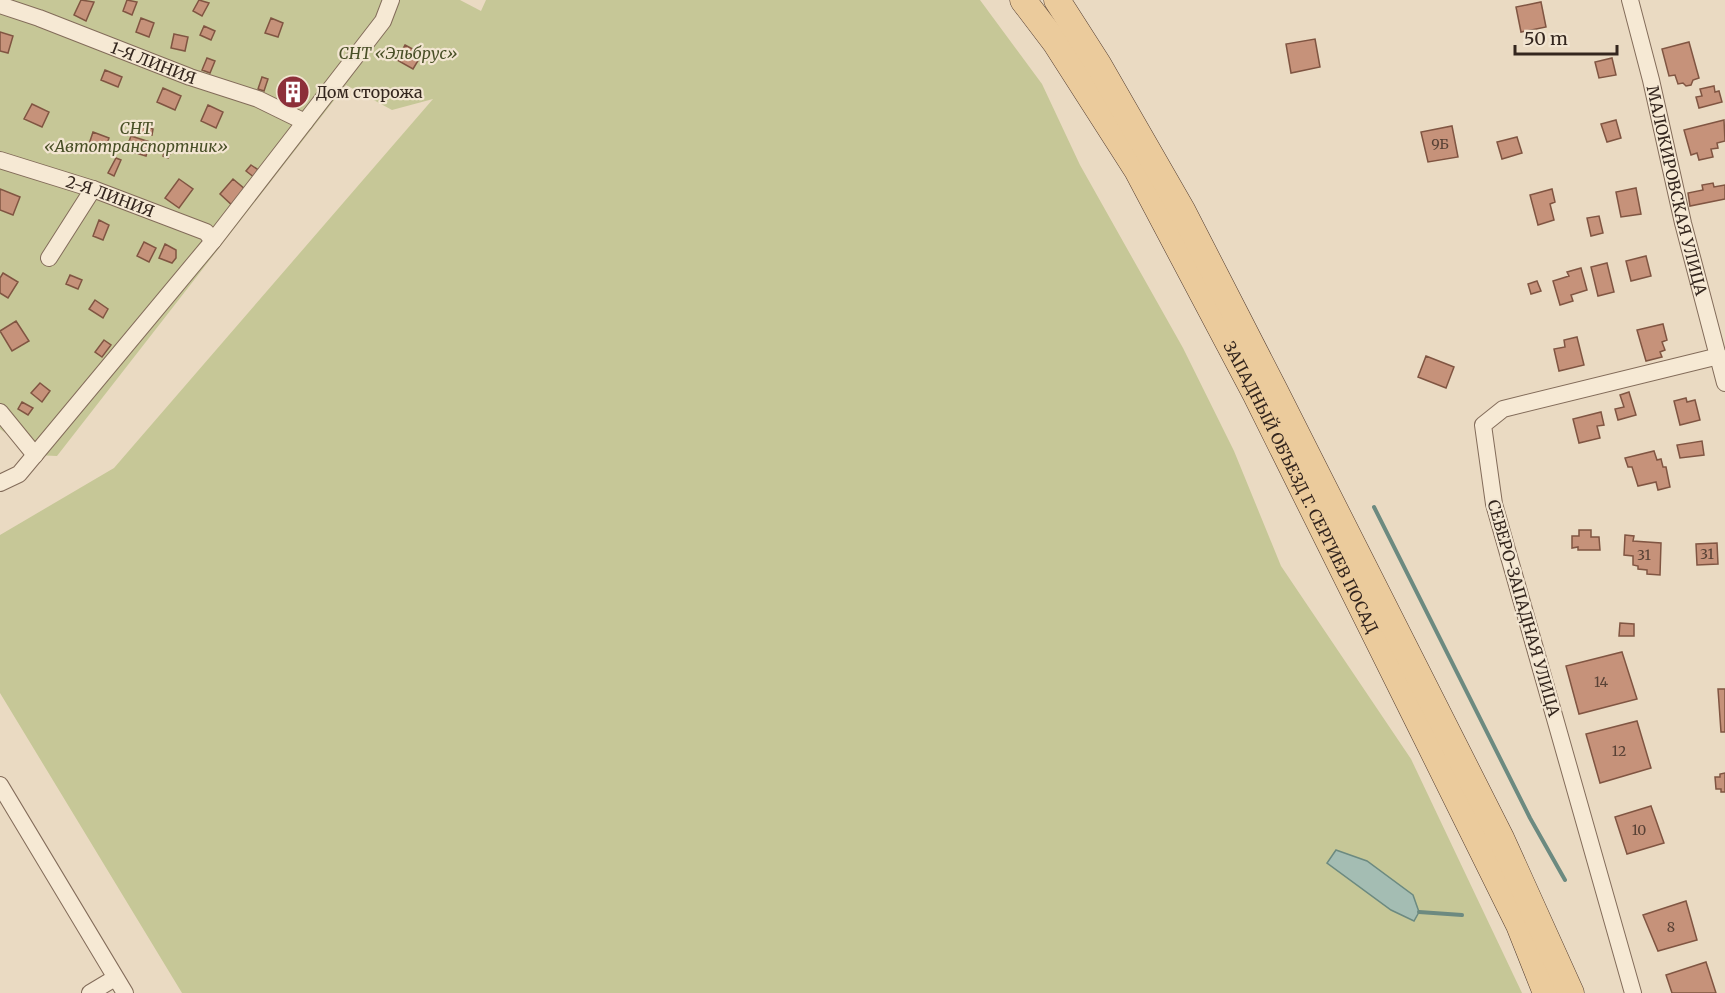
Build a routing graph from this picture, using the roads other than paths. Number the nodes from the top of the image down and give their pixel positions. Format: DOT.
graph roads {
  1 [pos="392,0"];
  2 [pos="1023,0"];
  3 [pos="1057,0"];
  4 [pos="1630,0"];
  5 [pos="0,5"];
  6 [pos="305,122"];
  7 [pos="0,160"];
  8 [pos="93,189"];
  9 [pos="213,241"];
  10 [pos="49,258"];
  11 [pos="1722,361"];
  12 [pos="1725,382"];
  13 [pos="0,412"];
  14 [pos="35,455"];
  15 [pos="0,483"];
  16 [pos="0,785"];
  17 [pos="115,978"];
  18 [pos="90,993"];
  19 [pos="125,993"];
  20 [pos="1546,993"];
  21 [pos="1571,993"];
  22 [pos="1633,993"];
  1 -- 6 [label="street"];
  2 -- 20 [label="main road, ЗАПАДНЫЙ ОБЪЕЗД Г. СЕРГИЕВ ПОСАД"];
  3 -- 21 [label="main road, ЗАПАДНЫЙ ОБЪЕЗД Г. СЕРГИЕВ ПОСАД"];
  4 -- 11 [label="street, МАЛОКИРОВСКАЯ УЛИЦА"];
  5 -- 6 [label="street, 1-Я ЛИНИЯ"];
  6 -- 9 [label="street"];
  7 -- 8 [label="street, 2-Я ЛИНИЯ"];
  8 -- 9 [label="street, 2-Я ЛИНИЯ"];
  8 -- 10 [label="street"];
  9 -- 14 [label="street"];
  11 -- 12 [label="street, МАЛОКИРОВСКАЯ УЛИЦА"];
  11 -- 22 [label="street, СЕВЕРО-ЗАПАДНАЯ УЛИЦА"];
  13 -- 14 [label="street"];
  14 -- 15 [label="street"];
  16 -- 17 [label="street"];
  17 -- 18 [label="street"];
  17 -- 19 [label="street"];
}
